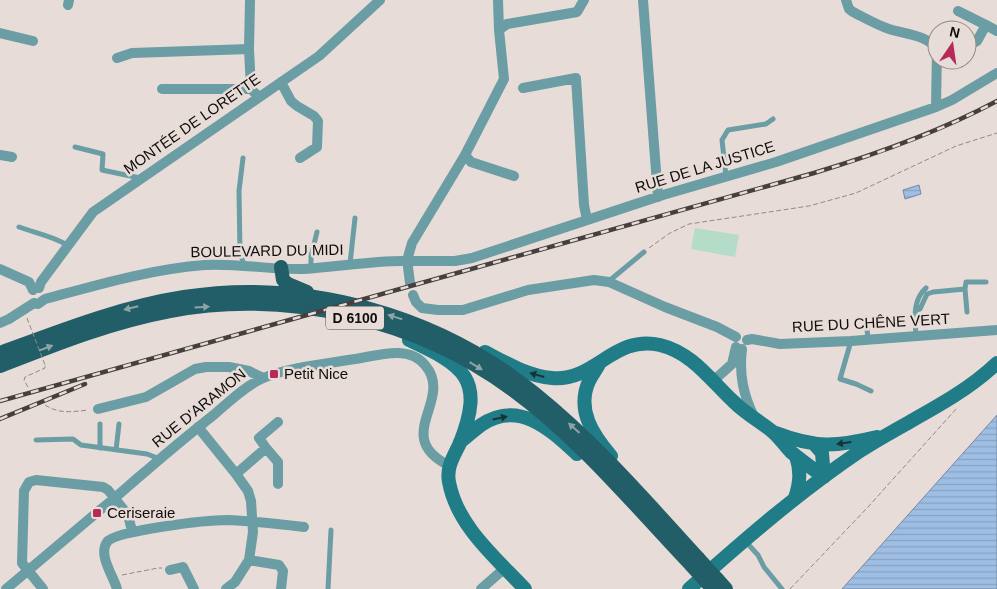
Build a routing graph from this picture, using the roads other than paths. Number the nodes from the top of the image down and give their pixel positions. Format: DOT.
graph roads {
  1 [pos="250,0"];
  2 [pos="380,0"];
  3 [pos="498,0"];
  4 [pos="584,0"];
  5 [pos="643,0"];
  6 [pos="846,0"];
  7 [pos="958,11"];
  8 [pos="986,25"];
  9 [pos="499,30"];
  10 [pos="997,31"];
  11 [pos="0,33"];
  12 [pos="33,41"];
  13 [pos="927,41"];
  14 [pos="977,42"];
  15 [pos="249,49"];
  16 [pos="117,58"];
  17 [pos="937,70"];
  18 [pos="997,73"];
  19 [pos="281,82"];
  20 [pos="523,88"];
  21 [pos="162,89"];
  22 [pos="255,93"];
  23 [pos="936,106"];
  24 [pos="773,119"];
  25 [pos="75,147"];
  26 [pos="0,155"];
  27 [pos="465,155"];
  28 [pos="12,157"];
  29 [pos="243,158"];
  30 [pos="300,158"];
  31 [pos="514,176"];
  32 [pos="726,177"];
  33 [pos="140,178"];
  34 [pos="658,197"];
  35 [pos="355,218"];
  36 [pos="587,220"];
  37 [pos="19,226"];
  38 [pos="317,232"];
  39 [pos="68,245"];
  40 [pos="644,252"];
  41 [pos="408,262"];
  42 [pos="350,265"];
  43 [pos="244,266"];
  44 [pos="281,267"];
  45 [pos="311,268"];
  46 [pos="0,269"];
  47 [pos="609,282"];
  48 [pos="986,282"];
  49 [pos="410,283"];
  50 [pos="926,288"];
  51 [pos="36,289"];
  52 [pos="965,289"];
  53 [pos="413,295"];
  54 [pos="45,299"];
  55 [pos="326,299"];
  56 [pos="34,303"];
  57 [pos="916,310"];
  58 [pos="967,312"];
  59 [pos="866,318"];
  60 [pos="365,320"];
  61 [pos="0,323"];
  62 [pos="997,330"];
  63 [pos="916,336"];
  64 [pos="868,340"];
  65 [pos="851,341"];
  66 [pos="456,342"];
  67 [pos="740,343"];
  68 [pos="0,353"];
  69 [pos="599,363"];
  70 [pos="997,363"];
  71 [pos="0,366"];
  72 [pos="263,378"];
  73 [pos="712,380"];
  74 [pos="741,380"];
  75 [pos="871,391"];
  76 [pos="725,393"];
  77 [pos="98,409"];
  78 [pos="755,420"];
  79 [pos="278,422"];
  80 [pos="100,424"];
  81 [pos="119,424"];
  82 [pos="198,427"];
  83 [pos="773,432"];
  84 [pos="892,433"];
  85 [pos="36,440"];
  86 [pos="460,443"];
  87 [pos="815,444"];
  88 [pos="100,448"];
  89 [pos="266,448"];
  90 [pos="116,450"];
  91 [pos="796,456"];
  92 [pos="161,459"];
  93 [pos="450,466"];
  94 [pos="236,474"];
  95 [pos="824,477"];
  96 [pos="278,484"];
  97 [pos="795,498"];
  98 [pos="115,500"];
  99 [pos="654,517"];
  100 [pos="253,521"];
  101 [pos="304,527"];
  102 [pos="331,530"];
  103 [pos="132,531"];
  104 [pos="744,540"];
  105 [pos="249,560"];
  106 [pos="505,568"];
  107 [pos="170,570"];
  108 [pos="28,571"];
  109 [pos="717,586"];
  110 [pos="6,589"];
  111 [pos="43,589"];
  112 [pos="116,589"];
  113 [pos="194,589"];
  114 [pos="226,589"];
  115 [pos="280,589"];
  116 [pos="328,589"];
  117 [pos="481,589"];
  118 [pos="525,589"];
  119 [pos="689,589"];
  120 [pos="782,589"];
  1 -- 15 [label="street"];
  2 -- 19 [label="street, MONTÉE DE LORETTE"];
  3 -- 9 [label="street"];
  4 -- 9 [label="street"];
  5 -- 34 [label="street"];
  6 -- 13 [label="street"];
  7 -- 8 [label="street"];
  8 -- 10 [label="street"];
  8 -- 14 [label="street"];
  9 -- 27 [label="street"];
  11 -- 12 [label="street"];
  15 -- 16 [label="street"];
  15 -- 22 [label="street"];
  17 -- 23 [label="street"];
  18 -- 23 [label="street, RUE DE LA JUSTICE"];
  19 -- 22 [label="street, MONTÉE DE LORETTE"];
  19 -- 30 [label="street"];
  20 -- 36 [label="street"];
  21 -- 22 [label="street"];
  22 -- 33 [label="street, MONTÉE DE LORETTE"];
  23 -- 32 [label="street, RUE DE LA JUSTICE"];
  24 -- 32 [label="lane"];
  25 -- 33 [label="lane"];
  26 -- 28 [label="street"];
  27 -- 31 [label="street"];
  27 -- 41 [label="street"];
  29 -- 43 [label="lane"];
  32 -- 34 [label="street, RUE DE LA JUSTICE"];
  33 -- 39 [label="street, MONTÉE DE LORETTE"];
  34 -- 36 [label="street, RUE DE LA JUSTICE"];
  35 -- 42 [label="lane"];
  36 -- 41 [label="street, RUE DE LA JUSTICE"];
  37 -- 39 [label="lane"];
  38 -- 45 [label="lane"];
  39 -- 51 [label="street, MONTÉE DE LORETTE"];
  40 -- 47 [label="lane"];
  41 -- 42 [label="street, BOULEVARD DU MIDI"];
  41 -- 49 [label="street"];
  42 -- 45 [label="street, BOULEVARD DU MIDI"];
  43 -- 44 [label="street, BOULEVARD DU MIDI"];
  43 -- 54 [label="street, BOULEVARD DU MIDI"];
  44 -- 45 [label="street, BOULEVARD DU MIDI"];
  44 -- 55 [label="main road"];
  46 -- 51 [label="street"];
  47 -- 53 [label="street, RUE DU CHÊNE VERT"];
  47 -- 67 [label="street, RUE DU CHÊNE VERT"];
  48 -- 52 [label="lane"];
  50 -- 57 [label="lane"];
  51 -- 54 [label="street"];
  51 -- 56 [label="street"];
  52 -- 57 [label="lane"];
  52 -- 58 [label="lane"];
  54 -- 56 [label="street"];
  66 -- 55 [label="main road, D 6100, one-way"];
  55 -- 68 [label="main road, D 6100, one-way"];
  56 -- 61 [label="street"];
  57 -- 63 [label="lane"];
  59 -- 64 [label="lane"];
  71 -- 60 [label="main road, D 6100, one-way"];
  60 -- 86 [label="main road"];
  60 -- 99 [label="main road, D 6100, one-way"];
  62 -- 63 [label="street, RUE DU CHÊNE VERT"];
  63 -- 64 [label="street, RUE DU CHÊNE VERT"];
  64 -- 65 [label="street, RUE DU CHÊNE VERT"];
  65 -- 67 [label="street, RUE DU CHÊNE VERT"];
  65 -- 75 [label="lane"];
  69 -- 66 [label="main road, one-way"];
  99 -- 66 [label="main road, D 6100, one-way"];
  67 -- 73 [label="street"];
  67 -- 74 [label="street"];
  69 -- 73 [label="main road"];
  69 -- 99 [label="main road"];
  70 -- 84 [label="main road"];
  72 -- 77 [label="street"];
  72 -- 82 [label="street, RUE D'ARAMON"];
  72 -- 93 [label="street, RUE D'ARAMON"];
  73 -- 76 [label="main road"];
  74 -- 76 [label="street"];
  74 -- 78 [label="street"];
  76 -- 78 [label="main road"];
  78 -- 83 [label="main road"];
  79 -- 89 [label="street"];
  80 -- 88 [label="lane"];
  81 -- 90 [label="lane"];
  82 -- 92 [label="street, RUE D'ARAMON"];
  82 -- 94 [label="street"];
  83 -- 87 [label="main road"];
  83 -- 91 [label="main road"];
  84 -- 87 [label="main road, one-way"];
  84 -- 95 [label="main road"];
  85 -- 88 [label="lane"];
  86 -- 93 [label="main road"];
  86 -- 99 [label="main road, one-way"];
  87 -- 95 [label="main road"];
  88 -- 90 [label="lane"];
  89 -- 94 [label="street"];
  89 -- 96 [label="street"];
  90 -- 92 [label="lane"];
  91 -- 95 [label="main road"];
  91 -- 97 [label="main road"];
  92 -- 98 [label="street, RUE D'ARAMON"];
  93 -- 106 [label="main road"];
  94 -- 100 [label="street"];
  95 -- 97 [label="main road"];
  97 -- 104 [label="main road"];
  98 -- 103 [label="street"];
  98 -- 108 [label="street, RUE D'ARAMON"];
  98 -- 108 [label="street"];
  99 -- 109 [label="main road, D 6100, bridge"];
  100 -- 101 [label="street"];
  100 -- 103 [label="street"];
  100 -- 105 [label="street"];
  102 -- 116 [label="lane"];
  103 -- 112 [label="street"];
  104 -- 119 [label="main road"];
  104 -- 120 [label="lane"];
  105 -- 114 [label="street"];
  105 -- 115 [label="street"];
  106 -- 117 [label="street"];
  106 -- 118 [label="main road"];
  107 -- 113 [label="street"];
  108 -- 110 [label="street, RUE D'ARAMON"];
  108 -- 111 [label="street"];
}
